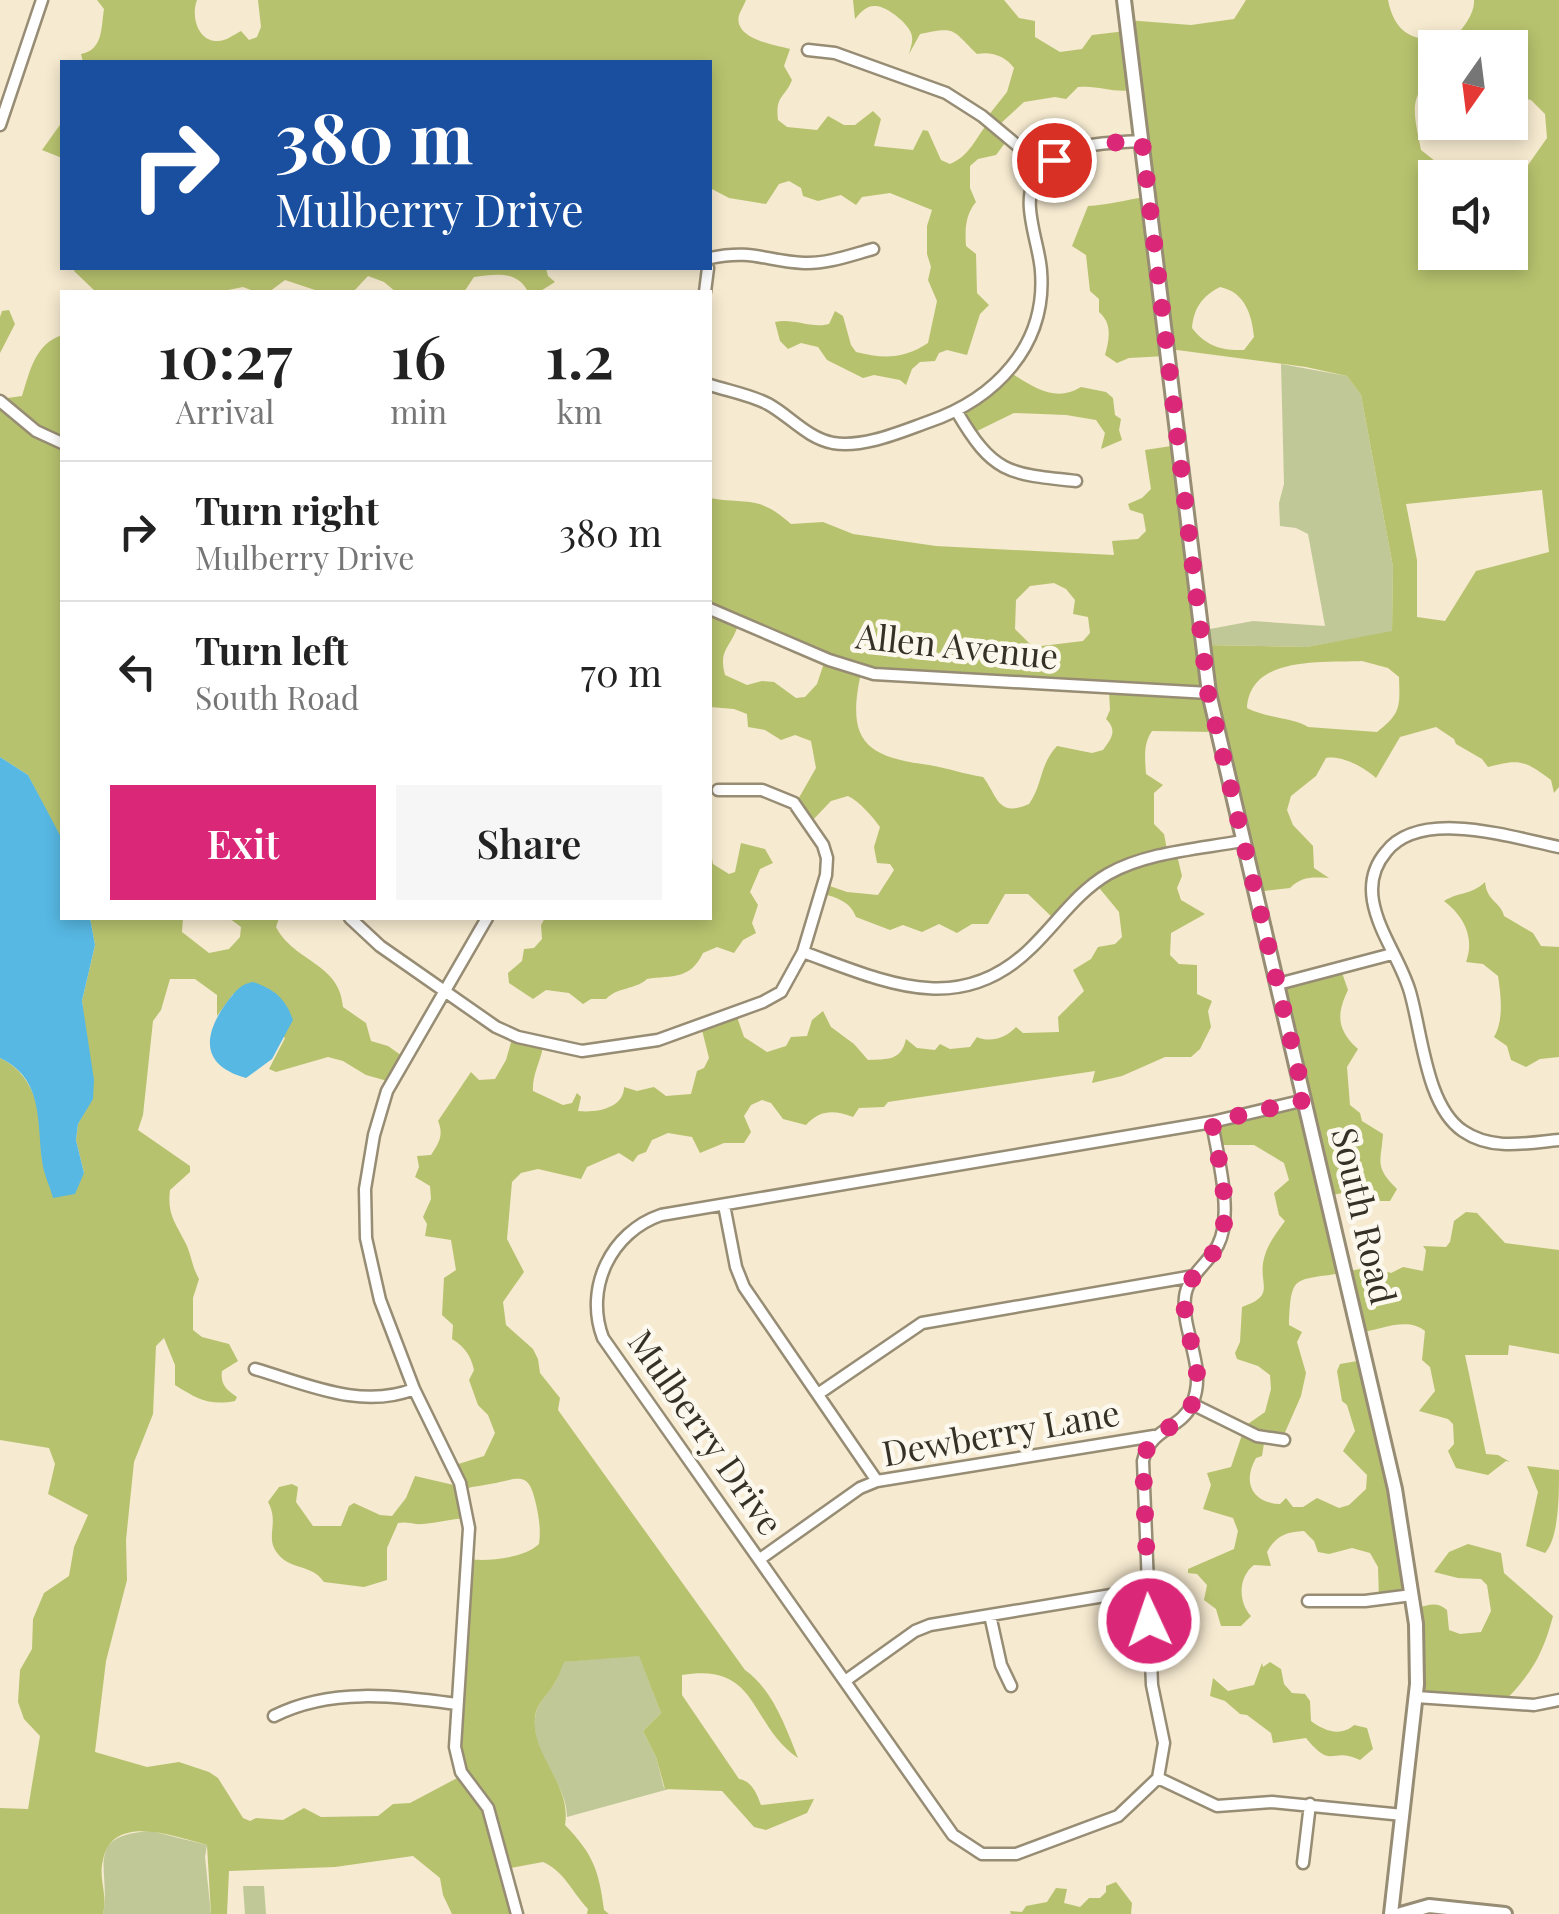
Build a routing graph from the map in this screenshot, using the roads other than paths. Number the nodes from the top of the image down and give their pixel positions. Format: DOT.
graph roads {
  1 [pos="42,0"];
  2 [pos="1124,0"];
  3 [pos="808,50"];
  4 [pos="0,125"];
  5 [pos="1142,141"];
  6 [pos="1043,167"];
  7 [pos="873,249"];
  8 [pos="712,258"];
  9 [pos="712,386"];
  10 [pos="0,401"];
  11 [pos="957,412"];
  12 [pos="60,442"];
  13 [pos="1076,481"];
  14 [pos="712,611"];
  15 [pos="1208,693"];
  16 [pos="718,790"];
  17 [pos="1242,841"];
  18 [pos="1559,847"];
  19 [pos="352,920"];
  20 [pos="487,920"];
  21 [pos="803,952"];
  22 [pos="1392,954"];
  23 [pos="1278,984"];
  24 [pos="446,991"];
  25 [pos="1305,1100"];
  26 [pos="1212,1122"];
  27 [pos="1559,1140"];
  28 [pos="724,1205"];
  29 [pos="1194,1276"];
  30 [pos="255,1369"];
  31 [pos="414,1389"];
  32 [pos="818,1394"];
  33 [pos="1192,1404"];
  34 [pos="1154,1436"];
  35 [pos="1284,1440"];
  36 [pos="877,1481"];
  37 [pos="760,1559"];
  38 [pos="1147,1589"];
  39 [pos="1412,1595"];
  40 [pos="1308,1601"];
  41 [pos="990,1616"];
  42 [pos="844,1681"];
  43 [pos="1012,1686"];
  44 [pos="1416,1696"];
  45 [pos="1559,1700"];
  46 [pos="457,1704"];
  47 [pos="274,1716"];
  48 [pos="1158,1778"];
  49 [pos="1310,1804"];
  50 [pos="1403,1814"];
  51 [pos="1303,1863"];
  52 [pos="518,1914"];
  53 [pos="1391,1914"];
  54 [pos="1401,1914"];
  55 [pos="1505,1914"];
  1 -- 4 [label="street"];
  2 -- 5 [label="street, South Road"];
  3 -- 6 [label="street"];
  5 -- 6 [label="street"];
  5 -- 15 [label="street, South Road"];
  6 -- 11 [label="street"];
  7 -- 8 [label="street"];
  9 -- 11 [label="street"];
  10 -- 12 [label="street"];
  11 -- 13 [label="street"];
  14 -- 15 [label="street, Allen Avenue"];
  15 -- 17 [label="street, South Road"];
  16 -- 21 [label="street"];
  17 -- 21 [label="street"];
  17 -- 23 [label="street, South Road"];
  18 -- 22 [label="street"];
  19 -- 24 [label="street"];
  20 -- 24 [label="street"];
  21 -- 24 [label="street"];
  22 -- 23 [label="street"];
  22 -- 27 [label="street"];
  23 -- 25 [label="street, South Road"];
  24 -- 31 [label="street"];
  25 -- 26 [label="street, Mulberry Drive"];
  25 -- 39 [label="street, South Road"];
  26 -- 28 [label="street, Mulberry Drive"];
  26 -- 29 [label="street"];
  28 -- 32 [label="street"];
  28 -- 37 [label="street, Mulberry Drive"];
  29 -- 32 [label="street"];
  29 -- 33 [label="street"];
  30 -- 31 [label="street"];
  31 -- 46 [label="street"];
  32 -- 36 [label="street"];
  33 -- 34 [label="street"];
  33 -- 35 [label="street"];
  34 -- 36 [label="street, Dewberry Lane"];
  34 -- 38 [label="street"];
  36 -- 37 [label="street, Dewberry Lane"];
  37 -- 42 [label="street, Mulberry Drive"];
  38 -- 41 [label="street"];
  38 -- 48 [label="street"];
  39 -- 40 [label="street"];
  39 -- 44 [label="street, South Road"];
  41 -- 42 [label="street"];
  41 -- 43 [label="street"];
  42 -- 48 [label="street, Mulberry Drive"];
  44 -- 45 [label="street"];
  44 -- 50 [label="street, South Road"];
  46 -- 47 [label="street"];
  46 -- 52 [label="street"];
  48 -- 49 [label="street"];
  49 -- 50 [label="street"];
  49 -- 51 [label="street"];
  50 -- 53 [label="street, South Road"];
  54 -- 55 [label="street"];
}
